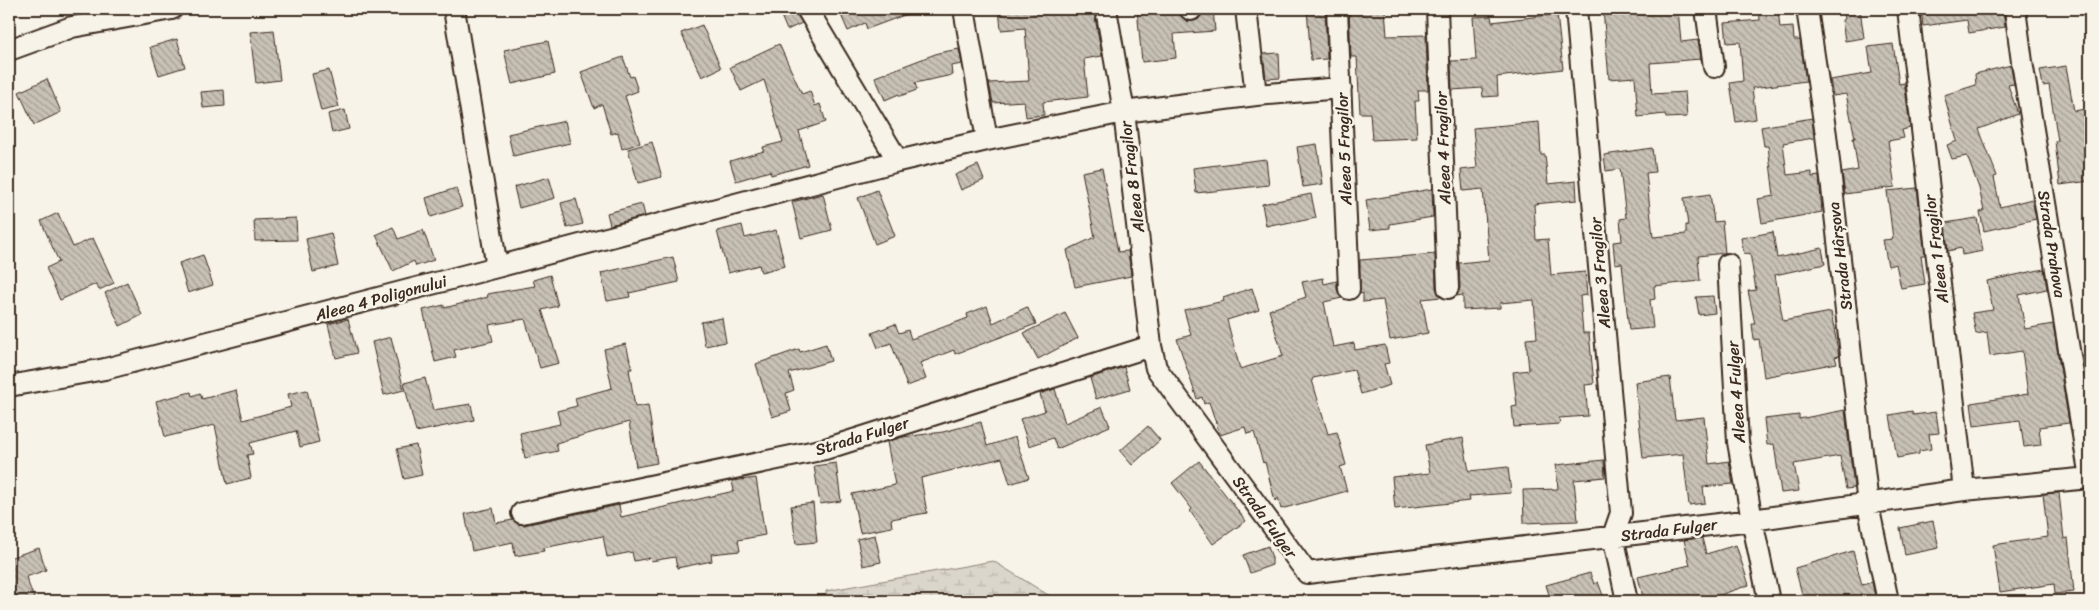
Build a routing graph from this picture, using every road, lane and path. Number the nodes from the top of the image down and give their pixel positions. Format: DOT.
graph roads {
  1 [pos="172,9"];
  2 [pos="454,9"];
  3 [pos="807,9"];
  4 [pos="964,9"];
  5 [pos="1106,9"];
  6 [pos="1246,9"];
  7 [pos="1337,9"];
  8 [pos="1437,9"];
  9 [pos="1576,9"];
  10 [pos="1706,9"];
  11 [pos="1807,9"];
  12 [pos="1908,9"];
  13 [pos="2015,9"];
  14 [pos="9,50"];
  15 [pos="1714,67"];
  16 [pos="1341,88"];
  17 [pos="1256,95"];
  18 [pos="1124,112"];
  19 [pos="987,140"];
  20 [pos="898,161"];
  21 [pos="1728,264"];
  22 [pos="497,267"];
  23 [pos="1448,288"];
  24 [pos="1349,289"];
  25 [pos="1151,346"];
  26 [pos="9,386"];
  27 [pos="2090,478"];
  28 [pos="1964,490"];
  29 [pos="1868,505"];
  30 [pos="522,513"];
  31 [pos="1752,520"];
  32 [pos="1613,536"];
  33 [pos="1627,601"];
  34 [pos="1769,601"];
  35 [pos="1888,601"];
  1 -- 14 [label="street"];
  2 -- 22 [label="street"];
  3 -- 20 [label="street"];
  4 -- 19 [label="street"];
  5 -- 18 [label="street, Aleea 8 Fragilor"];
  6 -- 17 [label="street"];
  7 -- 16 [label="street, Aleea 5 Fragilor"];
  8 -- 23 [label="street, Aleea 4 Fragilor"];
  9 -- 32 [label="street, Aleea 3 Fragilor"];
  10 -- 15 [label="street"];
  11 -- 29 [label="street, Strada Hârșova"];
  12 -- 28 [label="street, Aleea 1 Fragilor"];
  13 -- 27 [label="street, Strada Prahova"];
  16 -- 17 [label="street, Aleea 4 Poligonului"];
  16 -- 24 [label="street, Aleea 5 Fragilor"];
  17 -- 18 [label="street, Aleea 4 Poligonului"];
  18 -- 19 [label="street, Aleea 4 Poligonului"];
  18 -- 25 [label="street, Aleea 8 Fragilor"];
  19 -- 20 [label="street, Aleea 4 Poligonului"];
  20 -- 22 [label="street, Aleea 4 Poligonului"];
  21 -- 31 [label="street, Aleea 4 Fulger"];
  22 -- 26 [label="street, Aleea 4 Poligonului"];
  25 -- 30 [label="street, Strada Fulger"];
  25 -- 32 [label="street, Strada Fulger"];
  27 -- 28 [label="street, Strada Fulger"];
  28 -- 29 [label="street, Strada Fulger"];
  29 -- 31 [label="street, Strada Fulger"];
  29 -- 35 [label="street, Strada Hârșova"];
  31 -- 32 [label="street, Strada Fulger"];
  31 -- 34 [label="street, Aleea 4 Fulger"];
  32 -- 33 [label="street"];
}
